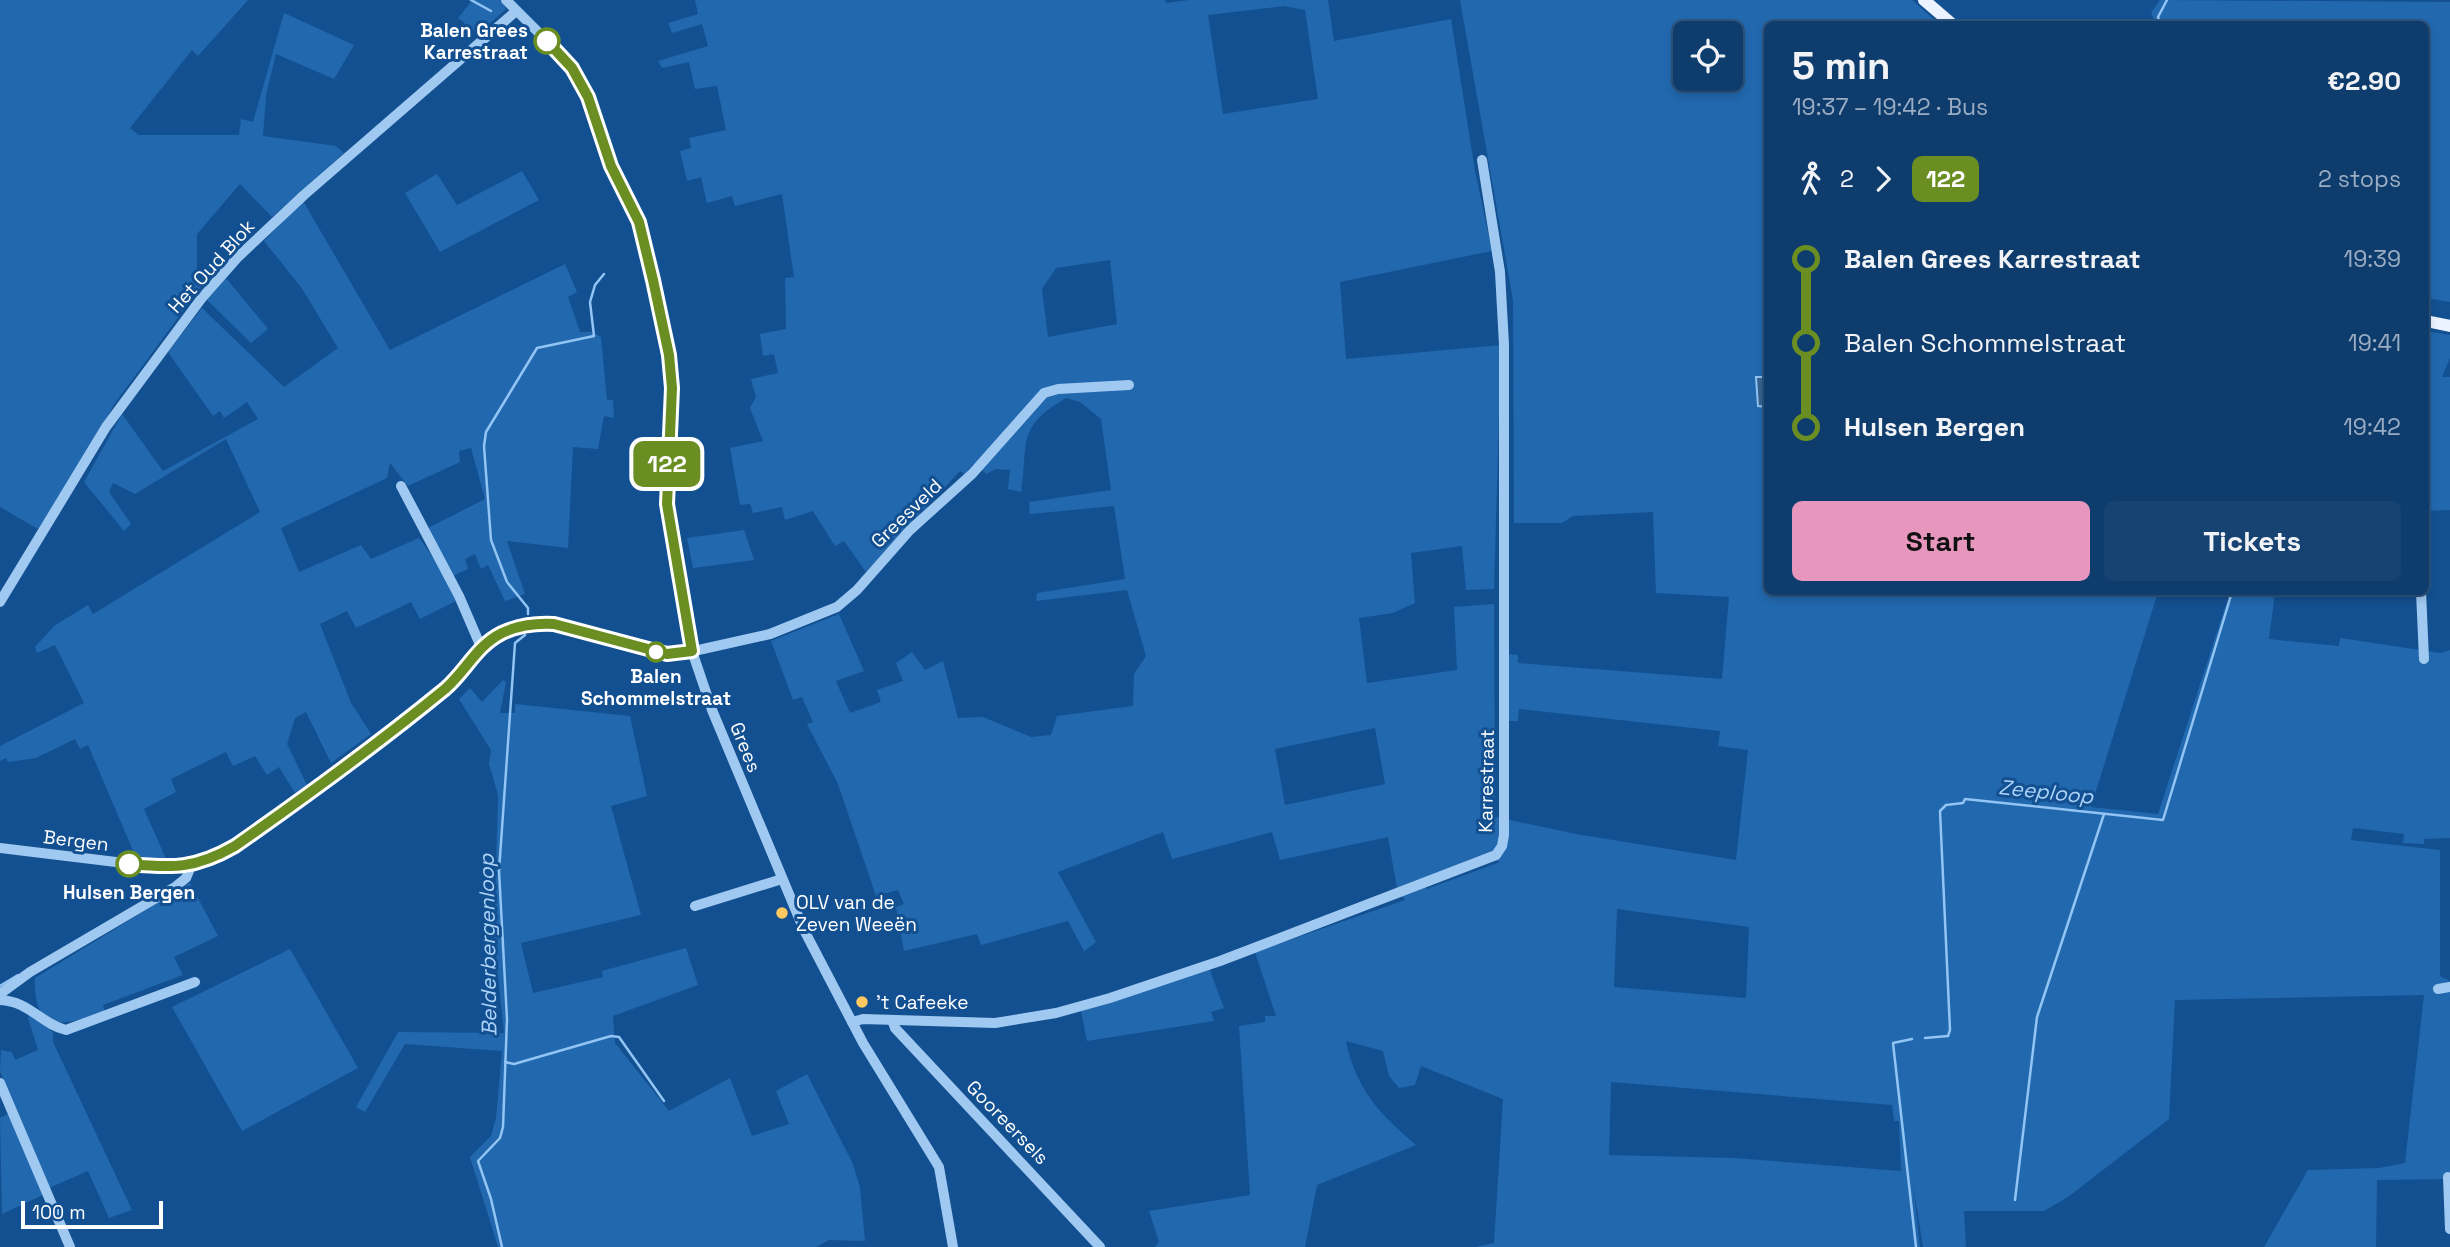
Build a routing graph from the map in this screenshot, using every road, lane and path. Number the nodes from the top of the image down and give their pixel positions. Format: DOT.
graph roads {
  1 [pos="506,0"];
  2 [pos="1924,0"];
  3 [pos="515,12"];
  4 [pos="1948,21"];
  5 [pos="1482,160"];
  6 [pos="2429,314"];
  7 [pos="2450,317"];
  8 [pos="2429,322"];
  9 [pos="2450,326"];
  10 [pos="1129,385"];
  11 [pos="401,486"];
  12 [pos="2421,595"];
  13 [pos="0,602"];
  14 [pos="481,647"];
  15 [pos="692,651"];
  16 [pos="2424,659"];
  17 [pos="0,848"];
  18 [pos="191,866"];
  19 [pos="782,879"];
  20 [pos="695,905"];
  21 [pos="195,982"];
  22 [pos="0,994"];
  23 [pos="0,1000"];
  24 [pos="892,1020"];
  25 [pos="852,1022"];
  26 [pos="0,1083"];
  27 [pos="2448,1177"];
  28 [pos="2450,1229"];
  29 [pos="70,1247"];
  30 [pos="953,1247"];
  31 [pos="1100,1247"];
  1 -- 3 [label="street, Grees"];
  2 -- 4 [label="main road"];
  3 -- 13 [label="street, Het Oud Blok"];
  3 -- 15 [label="street, Grees"];
  5 -- 24 [label="street, Karrestraat"];
  6 -- 7 [label="main road"];
  8 -- 9 [label="main road"];
  10 -- 15 [label="street, Greesveld"];
  11 -- 14 [label="street"];
  12 -- 16 [label="street"];
  14 -- 15 [label="street, Greesveld"];
  14 -- 18 [label="street"];
  15 -- 19 [label="street, Grees"];
  17 -- 18 [label="street, Bergen"];
  18 -- 22 [label="street"];
  19 -- 20 [label="street"];
  19 -- 25 [label="street, Grees"];
  21 -- 23 [label="street"];
  24 -- 25 [label="street, Karrestraat"];
  24 -- 31 [label="street, Gooreersels"];
  25 -- 30 [label="street, Grees"];
  26 -- 29 [label="street"];
  27 -- 28 [label="street"];
}
